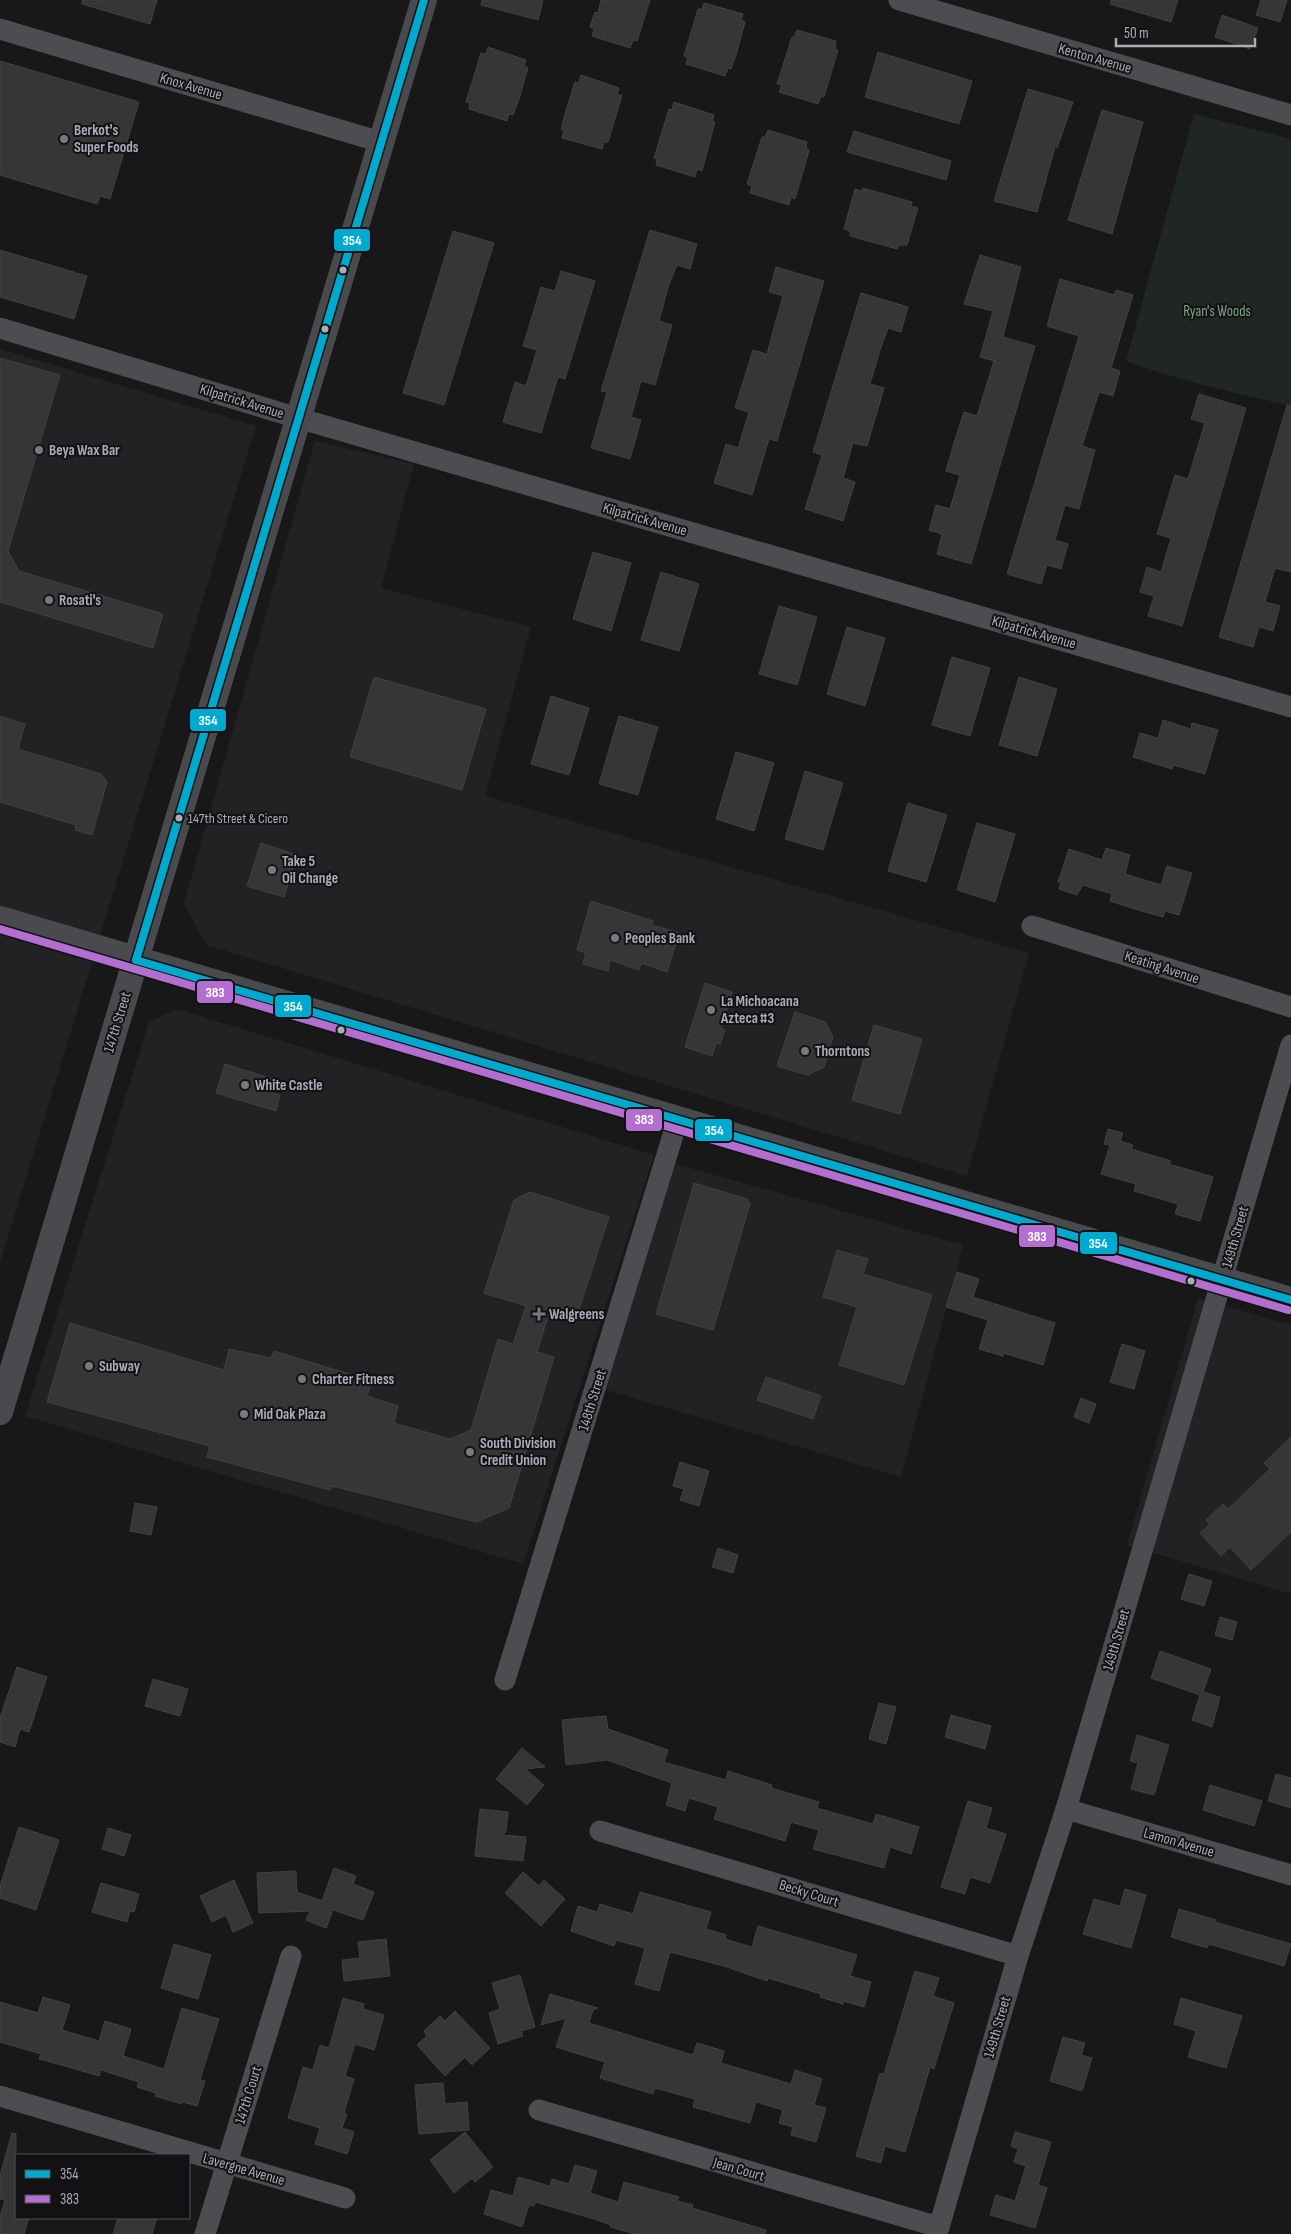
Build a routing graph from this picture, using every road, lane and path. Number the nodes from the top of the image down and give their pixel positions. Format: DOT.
graph roads {
  1 [pos="424,0"];
  2 [pos="900,0"];
  3 [pos="0,30"];
  4 [pos="1291,115"];
  5 [pos="381,142"];
  6 [pos="0,328"];
  7 [pos="298,418"];
  8 [pos="1291,707"];
  9 [pos="0,919"];
  10 [pos="1032,926"];
  11 [pos="136,960"];
  12 [pos="1291,1008"];
  13 [pos="1291,1044"];
  14 [pos="678,1119"];
  15 [pos="1223,1280"];
  16 [pos="1291,1300"];
  17 [pos="0,1412"];
  18 [pos="505,1680"];
  19 [pos="1066,1809"];
  20 [pos="600,1831"];
  21 [pos="1291,1875"];
  22 [pos="290,1956"];
  23 [pos="1018,1956"];
  24 [pos="0,2096"];
  25 [pos="539,2110"];
  26 [pos="226,2164"];
  27 [pos="345,2198"];
  28 [pos="938,2231"];
  29 [pos="205,2234"];
  1 -- 5 [label="main road, 147th Street"];
  2 -- 4 [label="street, Kenton Avenue"];
  3 -- 5 [label="street, Knox Avenue"];
  5 -- 7 [label="main road, 147th Street"];
  6 -- 7 [label="street, Kilpatrick Avenue"];
  7 -- 8 [label="street, Kilpatrick Avenue"];
  7 -- 11 [label="main road, 147th Street"];
  9 -- 11 [label="main road"];
  10 -- 12 [label="street, Keating Avenue"];
  11 -- 14 [label="main road"];
  11 -- 17 [label="main road, 147th Street"];
  13 -- 15 [label="street, 149th Street"];
  14 -- 15 [label="main road"];
  14 -- 18 [label="street, 148th Street"];
  15 -- 16 [label="main road"];
  15 -- 19 [label="street, 149th Street"];
  19 -- 21 [label="street, Lamon Avenue"];
  19 -- 23 [label="street, 149th Street"];
  20 -- 23 [label="street, Becky Court"];
  22 -- 26 [label="street, 147th Court"];
  23 -- 28 [label="street, 149th Street"];
  24 -- 26 [label="street, Lavergne Avenue"];
  25 -- 28 [label="street, Jean Court"];
  26 -- 27 [label="street, Lavergne Avenue"];
  26 -- 29 [label="street, 147th Court"];
}
